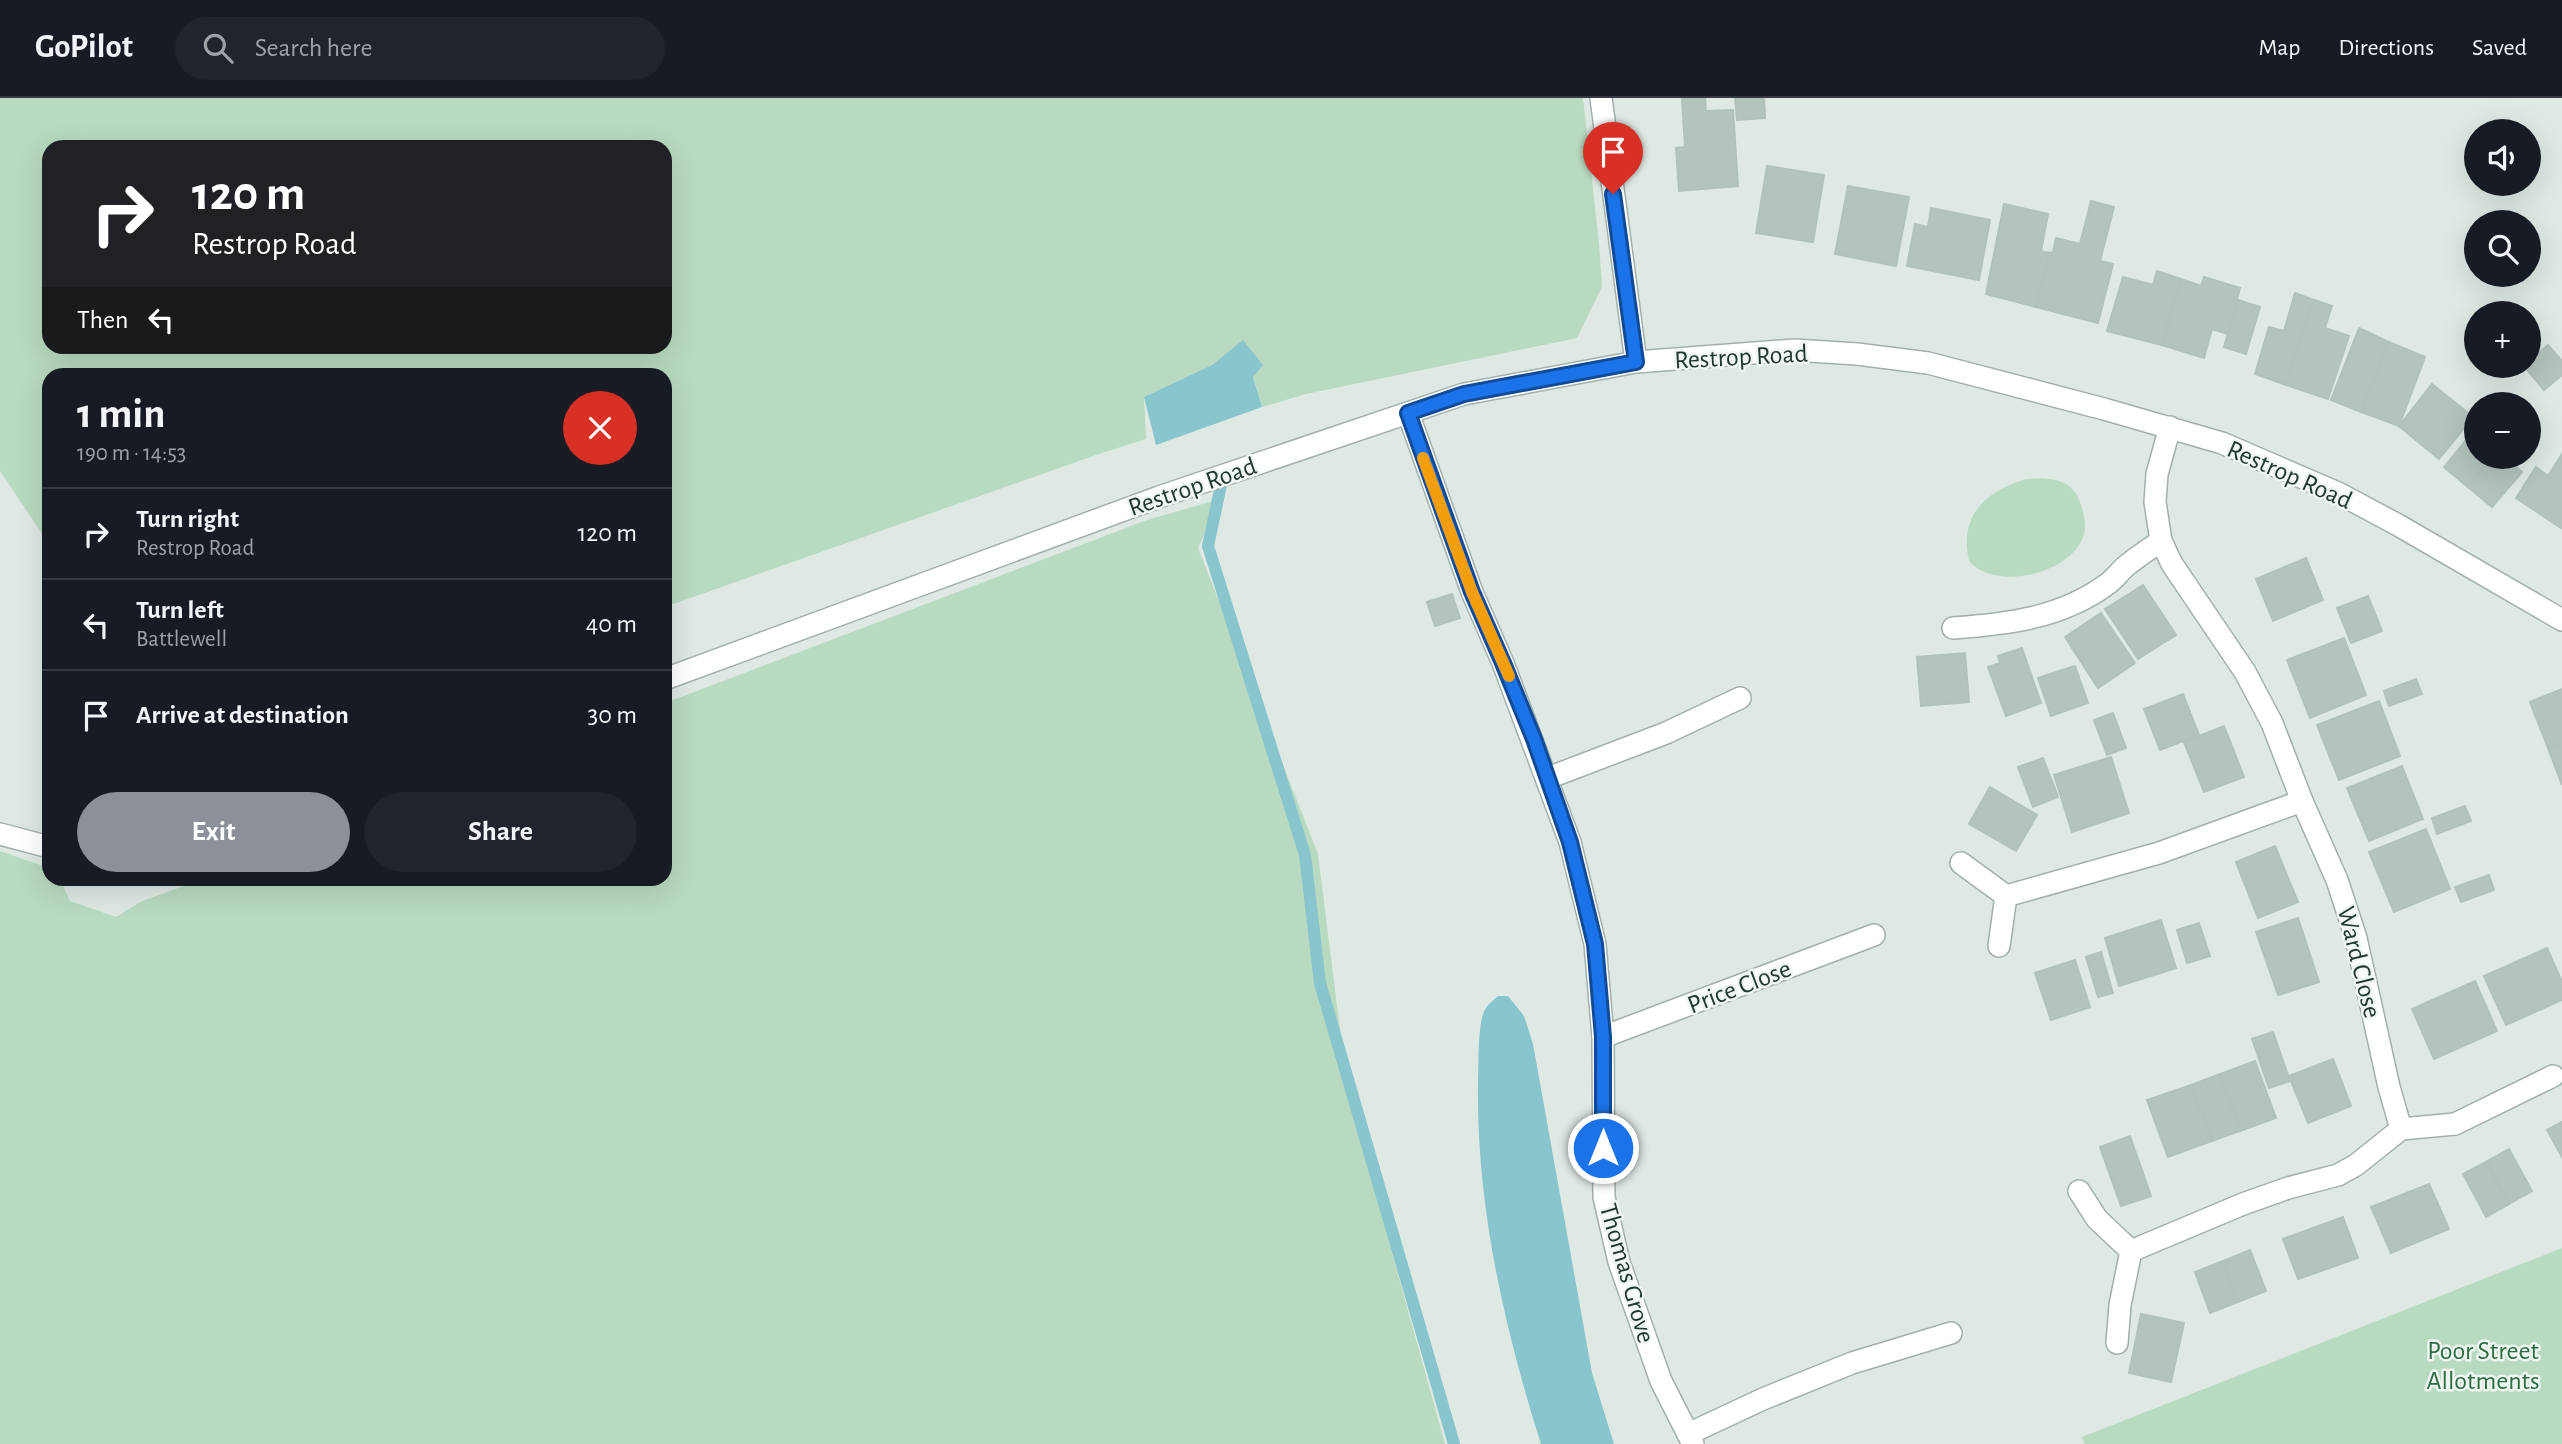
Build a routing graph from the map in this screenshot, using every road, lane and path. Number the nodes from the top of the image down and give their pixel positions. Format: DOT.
graph roads {
  1 [pos="1601,98"];
  2 [pos="1636,362"];
  3 [pos="1408,413"];
  4 [pos="2170,427"];
  5 [pos="2161,541"];
  6 [pos="2562,620"];
  7 [pos="1953,628"];
  8 [pos="672,676"];
  9 [pos="1741,698"];
  10 [pos="1548,778"];
  11 [pos="2302,801"];
  12 [pos="0,834"];
  13 [pos="42,845"];
  14 [pos="1961,863"];
  15 [pos="2006,896"];
  16 [pos="1874,935"];
  17 [pos="1999,946"];
  18 [pos="1603,1037"];
  19 [pos="2553,1076"];
  20 [pos="2401,1129"];
  21 [pos="2079,1191"];
  22 [pos="2131,1251"];
  23 [pos="1951,1333"];
  24 [pos="2117,1343"];
  25 [pos="1690,1439"];
  1 -- 2 [label="street"];
  2 -- 3 [label="street, Restrop Road"];
  2 -- 4 [label="street, Restrop Road"];
  3 -- 8 [label="street, Restrop Road"];
  3 -- 10 [label="street, Thomas Grove"];
  4 -- 5 [label="street, Ward Close"];
  4 -- 6 [label="street, Restrop Road"];
  5 -- 7 [label="street"];
  5 -- 11 [label="street, Ward Close"];
  9 -- 10 [label="street"];
  10 -- 18 [label="street, Thomas Grove"];
  11 -- 15 [label="street"];
  11 -- 20 [label="street, Ward Close"];
  12 -- 13 [label="street"];
  14 -- 15 [label="street"];
  15 -- 17 [label="street"];
  16 -- 18 [label="street, Price Close"];
  18 -- 25 [label="street, Thomas Grove"];
  19 -- 20 [label="street"];
  20 -- 22 [label="street"];
  21 -- 22 [label="street"];
  22 -- 24 [label="street"];
  23 -- 25 [label="street"];
}
